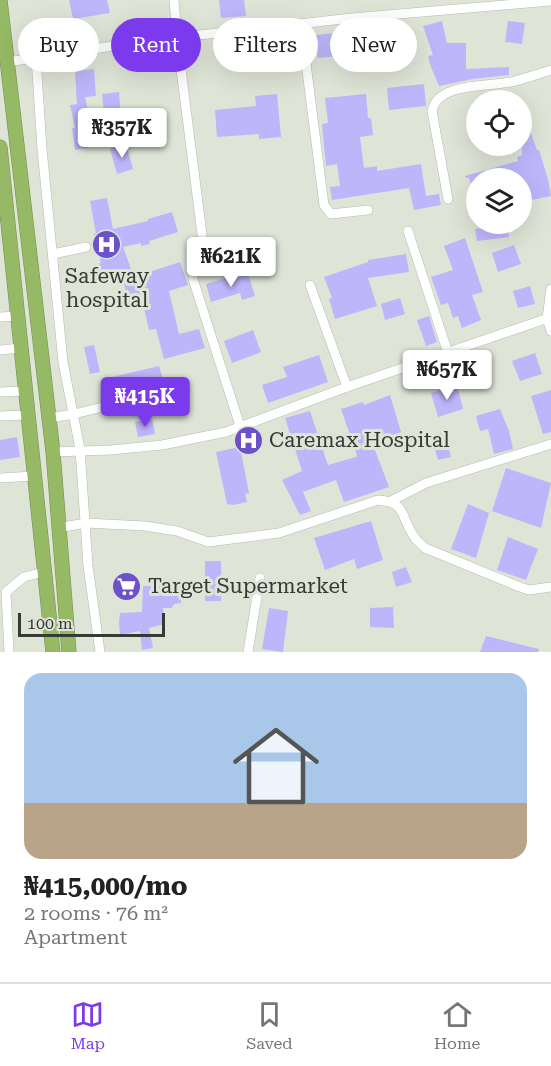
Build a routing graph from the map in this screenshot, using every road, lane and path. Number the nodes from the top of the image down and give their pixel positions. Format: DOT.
graph roads {
  1 [pos="0,0"];
  2 [pos="174,0"];
  3 [pos="549,0"];
  4 [pos="175,18"];
  5 [pos="318,22"];
  6 [pos="18,60"];
  7 [pos="7,62"];
  8 [pos="551,70"];
  9 [pos="37,72"];
  10 [pos="181,72"];
  11 [pos="307,72"];
  12 [pos="0,147"];
  13 [pos="2,182"];
  14 [pos="448,199"];
  15 [pos="368,210"];
  16 [pos="408,231"];
  17 [pos="86,248"];
  18 [pos="53,254"];
  19 [pos="310,285"];
  20 [pos="551,289"];
  21 [pos="17,316"];
  22 [pos="0,317"];
  23 [pos="549,317"];
  24 [pos="551,331"];
  25 [pos="20,348"];
  26 [pos="0,351"];
  27 [pos="448,353"];
  28 [pos="347,387"];
  29 [pos="177,389"];
  30 [pos="25,391"];
  31 [pos="0,392"];
  32 [pos="74,414"];
  33 [pos="27,415"];
  34 [pos="0,416"];
  35 [pos="49,418"];
  36 [pos="240,426"];
  37 [pos="551,444"];
  38 [pos="80,449"];
  39 [pos="53,452"];
  40 [pos="34,476"];
  41 [pos="0,478"];
  42 [pos="391,501"];
  43 [pos="86,523"];
  44 [pos="58,528"];
  45 [pos="44,572"];
  46 [pos="260,578"];
  47 [pos="551,587"];
  48 [pos="9,652"];
  49 [pos="52,652"];
  50 [pos="69,652"];
  51 [pos="100,652"];
  52 [pos="248,652"];
  1 -- 7 [label="highway"];
  2 -- 4 [label="street"];
  3 -- 5 [label="street"];
  6 -- 7 [label="street"];
  7 -- 35 [label="highway"];
  8 -- 14 [label="street"];
  9 -- 18 [label="street"];
  10 -- 36 [label="street"];
  11 -- 15 [label="street"];
  12 -- 13 [label="highway"];
  13 -- 21 [label="highway"];
  16 -- 27 [label="street"];
  17 -- 18 [label="street"];
  18 -- 32 [label="street"];
  19 -- 28 [label="street"];
  20 -- 23 [label="street"];
  21 -- 22 [label="street"];
  21 -- 25 [label="highway"];
  23 -- 24 [label="street"];
  23 -- 27 [label="street"];
  25 -- 26 [label="street"];
  25 -- 30 [label="highway"];
  27 -- 28 [label="street"];
  28 -- 36 [label="street"];
  29 -- 32 [label="street"];
  30 -- 31 [label="street"];
  30 -- 33 [label="highway"];
  32 -- 35 [label="street"];
  32 -- 38 [label="street"];
  33 -- 34 [label="street"];
  33 -- 40 [label="highway"];
  35 -- 39 [label="highway"];
  36 -- 38 [label="street"];
  37 -- 42 [label="street"];
  38 -- 39 [label="street"];
  38 -- 43 [label="street"];
  39 -- 44 [label="highway"];
  40 -- 41 [label="street"];
  40 -- 45 [label="highway"];
  42 -- 43 [label="street"];
  42 -- 47 [label="street"];
  43 -- 44 [label="street"];
  43 -- 51 [label="street"];
  44 -- 50 [label="highway"];
  45 -- 48 [label="street"];
  45 -- 49 [label="highway"];
  46 -- 52 [label="street"];
}
